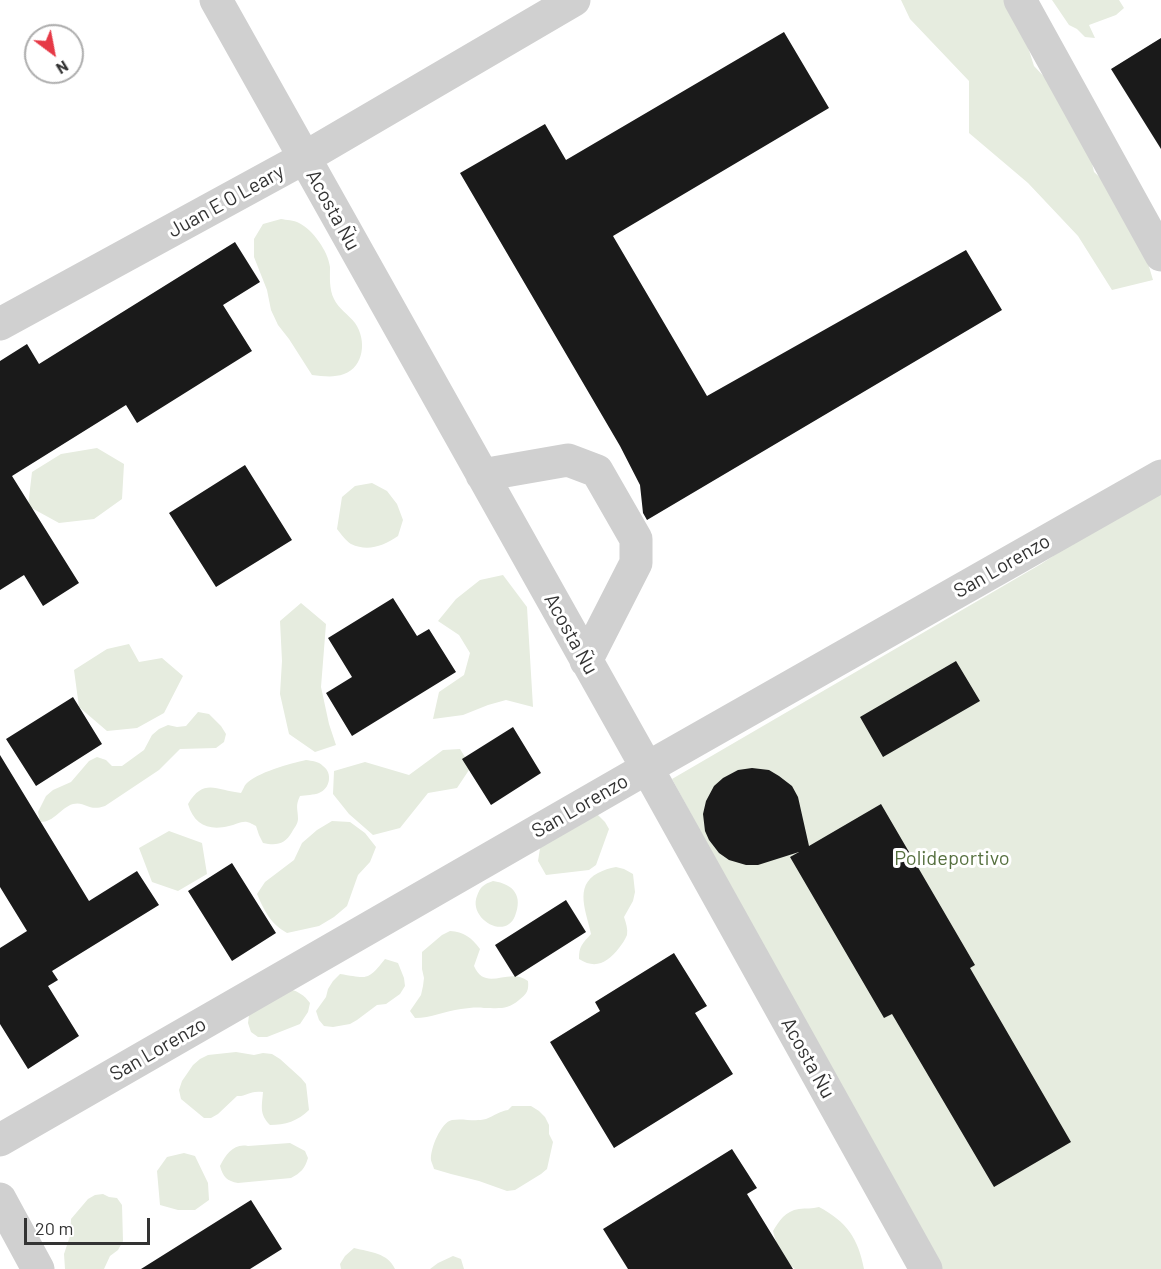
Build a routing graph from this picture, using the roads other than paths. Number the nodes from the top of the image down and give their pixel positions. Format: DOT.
graph roads {
  1 [pos="216,0"];
  2 [pos="574,0"];
  3 [pos="1020,0"];
  4 [pos="304,158"];
  5 [pos="1161,255"];
  6 [pos="0,324"];
  7 [pos="482,475"];
  8 [pos="1161,476"];
  9 [pos="586,662"];
  10 [pos="647,768"];
  11 [pos="0,1140"];
  12 [pos="0,1199"];
  13 [pos="38,1269"];
  14 [pos="926,1269"];
  1 -- 4 [label="street, Acosta Ñu"];
  2 -- 4 [label="street, Juan E O Leary"];
  3 -- 5 [label="street"];
  4 -- 6 [label="street, Juan E O Leary"];
  4 -- 7 [label="street, Acosta Ñu"];
  7 -- 9 [label="street, Acosta Ñu"];
  7 -- 9 [label="street"];
  8 -- 10 [label="street, San Lorenzo"];
  9 -- 10 [label="street, Acosta Ñu"];
  10 -- 11 [label="street, San Lorenzo"];
  10 -- 14 [label="street, Acosta Ñu"];
  12 -- 13 [label="street"];
}
